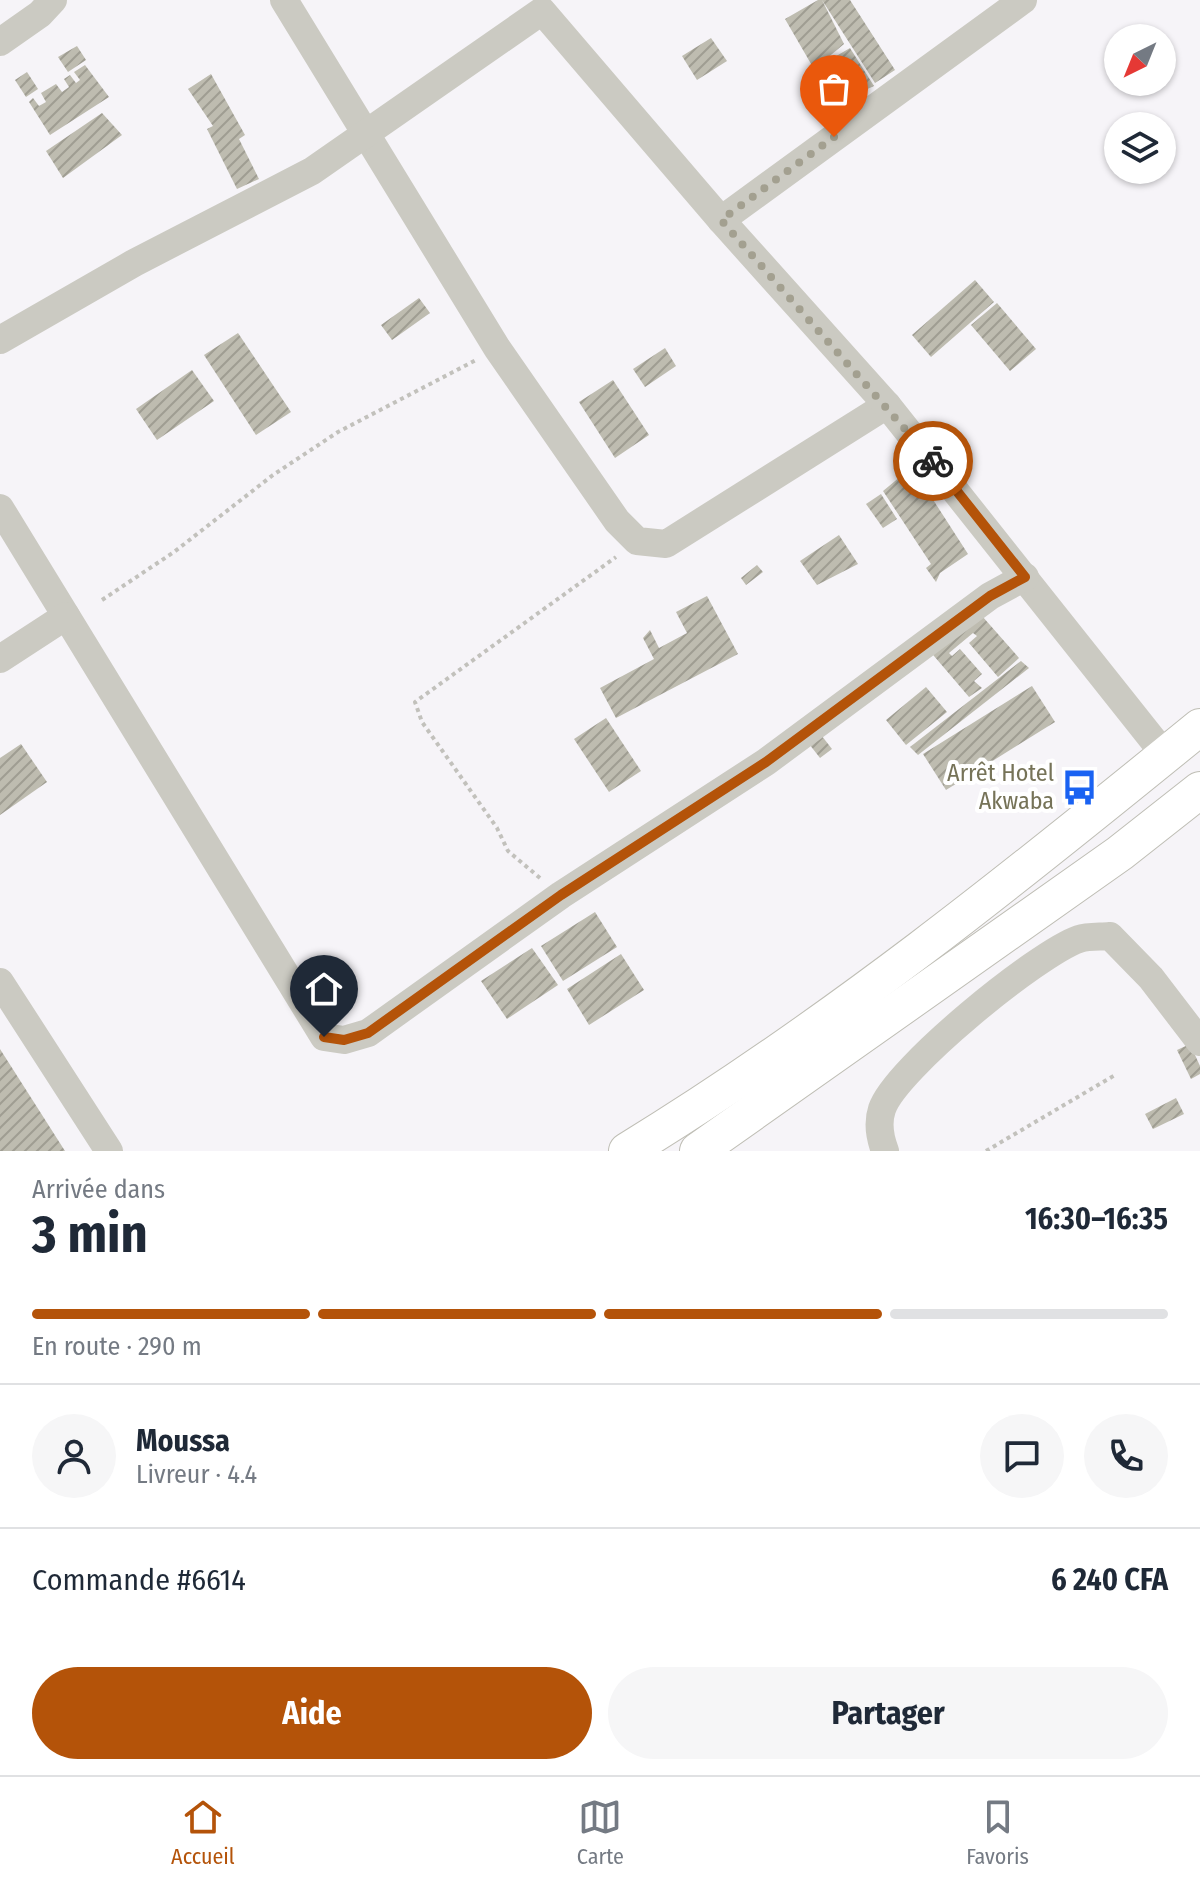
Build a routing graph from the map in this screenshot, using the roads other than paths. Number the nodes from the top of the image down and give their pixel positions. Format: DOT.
graph roads {
  1 [pos="53,0"];
  2 [pos="284,0"];
  3 [pos="1023,0"];
  4 [pos="544,4"];
  5 [pos="3,34"];
  6 [pos="365,136"];
  7 [pos="721,220"];
  8 [pos="0,340"];
  9 [pos="887,405"];
  10 [pos="0,508"];
  11 [pos="1025,577"];
  12 [pos="66,616"];
  13 [pos="0,659"];
  14 [pos="1200,727"];
  15 [pos="1165,755"];
  16 [pos="1200,790"];
  17 [pos="0,982"];
  18 [pos="1200,1042"];
  19 [pos="109,1151"];
  20 [pos="627,1151"];
  21 [pos="698,1151"];
  22 [pos="885,1151"];
  1 -- 5 [label="street"];
  2 -- 6 [label="street"];
  3 -- 7 [label="street"];
  4 -- 6 [label="street"];
  4 -- 7 [label="street"];
  6 -- 8 [label="street"];
  6 -- 9 [label="street"];
  7 -- 9 [label="street"];
  9 -- 11 [label="street"];
  10 -- 12 [label="street"];
  11 -- 12 [label="street"];
  11 -- 15 [label="street"];
  12 -- 13 [label="street"];
  14 -- 15 [label="main road"];
  15 -- 20 [label="main road"];
  16 -- 21 [label="main road"];
  17 -- 19 [label="street"];
  18 -- 22 [label="street"];
}
